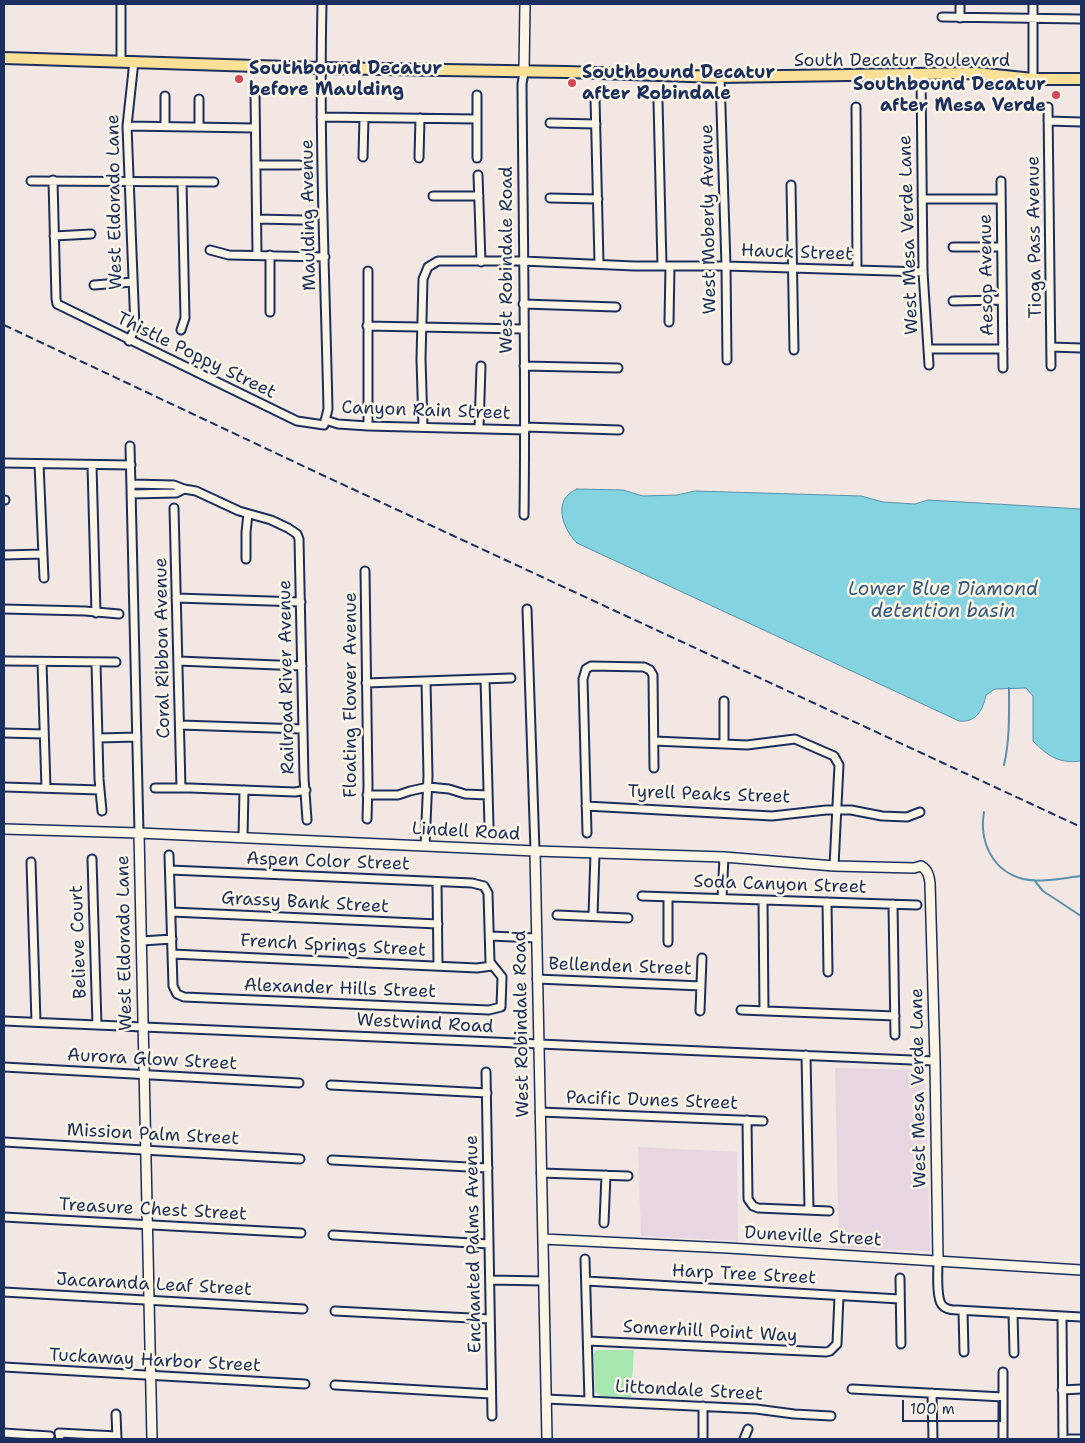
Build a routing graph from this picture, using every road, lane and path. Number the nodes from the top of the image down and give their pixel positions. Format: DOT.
graph roads {
  1 [pos="121,4"];
  2 [pos="322,4"];
  3 [pos="525,4"];
  4 [pos="960,4"];
  5 [pos="1033,4"];
  6 [pos="942,17"];
  7 [pos="960,18"];
  8 [pos="1033,18"];
  9 [pos="1081,19"];
  10 [pos="4,58"];
  11 [pos="121,61"];
  12 [pos="134,61"];
  13 [pos="320,68"];
  14 [pos="524,72"];
  15 [pos="921,74"];
  16 [pos="720,77"];
  17 [pos="1033,79"];
  18 [pos="1081,79"];
  19 [pos="255,92"];
  20 [pos="478,95"];
  21 [pos="165,96"];
  22 [pos="595,98"];
  23 [pos="199,99"];
  24 [pos="658,101"];
  25 [pos="856,107"];
  26 [pos="1048,107"];
  27 [pos="321,117"];
  28 [pos="364,118"];
  29 [pos="420,118"];
  30 [pos="477,119"];
  31 [pos="1048,121"];
  32 [pos="1081,122"];
  33 [pos="550,123"];
  34 [pos="596,124"];
  35 [pos="127,126"];
  36 [pos="165,126"];
  37 [pos="199,127"];
  38 [pos="255,128"];
  39 [pos="363,157"];
  40 [pos="420,158"];
  41 [pos="477,158"];
  42 [pos="256,165"];
  43 [pos="299,165"];
  44 [pos="478,175"];
  45 [pos="31,180"];
  46 [pos="53,180"];
  47 [pos="130,181"];
  48 [pos="1001,181"];
  49 [pos="182,182"];
  50 [pos="214,182"];
  51 [pos="791,185"];
  52 [pos="433,196"];
  53 [pos="479,196"];
  54 [pos="550,198"];
  55 [pos="598,199"];
  56 [pos="922,199"];
  57 [pos="1001,199"];
  58 [pos="257,219"];
  59 [pos="303,220"];
  60 [pos="91,234"];
  61 [pos="54,236"];
  62 [pos="953,247"];
  63 [pos="1001,247"];
  64 [pos="210,250"];
  65 [pos="257,255"];
  66 [pos="270,255"];
  67 [pos="325,257"];
  68 [pos="522,261"];
  69 [pos="481,262"];
  70 [pos="599,263"];
  71 [pos="662,266"];
  72 [pos="670,266"];
  73 [pos="726,266"];
  74 [pos="792,268"];
  75 [pos="368,270"];
  76 [pos="857,270"];
  77 [pos="923,272"];
  78 [pos="133,282"];
  79 [pos="94,285"];
  80 [pos="1001,300"];
  81 [pos="953,301"];
  82 [pos="523,304"];
  83 [pos="616,306"];
  84 [pos="270,312"];
  85 [pos="669,322"];
  86 [pos="367,326"];
  87 [pos="422,327"];
  88 [pos="524,329"];
  89 [pos="181,330"];
  90 [pos="129,340"];
  91 [pos="1051,347"];
  92 [pos="1081,348"];
  93 [pos="929,349"];
  94 [pos="1003,349"];
  95 [pos="794,350"];
  96 [pos="726,360"];
  97 [pos="929,365"];
  98 [pos="481,366"];
  99 [pos="524,366"];
  100 [pos="1051,366"];
  101 [pos="618,368"];
  102 [pos="1003,368"];
  103 [pos="324,423"];
  104 [pos="368,426"];
  105 [pos="423,426"];
  106 [pos="479,428"];
  107 [pos="525,429"];
  108 [pos="619,430"];
  109 [pos="130,446"];
  110 [pos="4,463"];
  111 [pos="39,464"];
  112 [pos="92,465"];
  113 [pos="131,465"];
  114 [pos="131,484"];
  115 [pos="184,489"];
  116 [pos="131,494"];
  117 [pos="174,508"];
  118 [pos="248,514"];
  119 [pos="524,515"];
  120 [pos="42,554"];
  121 [pos="4,555"];
  122 [pos="246,559"];
  123 [pos="365,571"];
  124 [pos="44,578"];
  125 [pos="176,598"];
  126 [pos="301,602"];
  127 [pos="527,608"];
  128 [pos="4,609"];
  129 [pos="96,613"];
  130 [pos="119,614"];
  131 [pos="4,661"];
  132 [pos="178,661"];
  133 [pos="42,662"];
  134 [pos="116,662"];
  135 [pos="96,663"];
  136 [pos="302,666"];
  137 [pos="511,678"];
  138 [pos="485,679"];
  139 [pos="426,681"];
  140 [pos="366,683"];
  141 [pos="724,701"];
  142 [pos="180,725"];
  143 [pos="303,729"];
  144 [pos="4,733"];
  145 [pos="44,734"];
  146 [pos="136,737"];
  147 [pos="98,738"];
  148 [pos="654,741"];
  149 [pos="724,744"];
  150 [pos="654,768"];
  151 [pos="4,787"];
  152 [pos="46,788"];
  153 [pos="155,788"];
  154 [pos="181,788"];
  155 [pos="428,788"];
  156 [pos="100,790"];
  157 [pos="244,790"];
  158 [pos="306,790"];
  159 [pos="367,795"];
  160 [pos="488,795"];
  161 [pos="586,806"];
  162 [pos="837,810"];
  163 [pos="102,811"];
  164 [pos="920,812"];
  165 [pos="367,819"];
  166 [pos="307,820"];
  167 [pos="489,826"];
  168 [pos="4,829"];
  169 [pos="139,832"];
  170 [pos="587,833"];
  171 [pos="243,837"];
  172 [pos="425,846"];
  173 [pos="535,851"];
  174 [pos="595,853"];
  175 [pos="169,855"];
  176 [pos="724,857"];
  177 [pos="92,859"];
  178 [pos="31,862"];
  179 [pos="834,866"];
  180 [pos="926,869"];
  181 [pos="170,870"];
  182 [pos="437,882"];
  183 [pos="642,896"];
  184 [pos="668,897"];
  185 [pos="722,898"];
  186 [pos="762,900"];
  187 [pos="827,902"];
  188 [pos="893,904"];
  189 [pos="917,905"];
  190 [pos="172,912"];
  191 [pos="557,915"];
  192 [pos="593,916"];
  193 [pos="628,918"];
  194 [pos="438,924"];
  195 [pos="490,936"];
  196 [pos="537,938"];
  197 [pos="172,939"];
  198 [pos="142,941"];
  199 [pos="668,942"];
  200 [pos="172,954"];
  201 [pos="702,958"];
  202 [pos="438,966"];
  203 [pos="492,966"];
  204 [pos="828,972"];
  205 [pos="537,979"];
  206 [pos="700,986"];
  207 [pos="741,1010"];
  208 [pos="700,1011"];
  209 [pos="764,1011"];
  210 [pos="895,1016"];
  211 [pos="4,1021"];
  212 [pos="36,1022"];
  213 [pos="97,1025"];
  214 [pos="143,1026"];
  215 [pos="896,1035"];
  216 [pos="539,1044"];
  217 [pos="806,1055"];
  218 [pos="936,1061"];
  219 [pos="4,1067"];
  220 [pos="486,1072"];
  221 [pos="144,1075"];
  222 [pos="299,1084"];
  223 [pos="331,1085"];
  224 [pos="486,1093"];
  225 [pos="540,1112"];
  226 [pos="747,1120"];
  227 [pos="763,1121"];
  228 [pos="4,1142"];
  229 [pos="146,1150"];
  230 [pos="300,1159"];
  231 [pos="332,1160"];
  232 [pos="488,1168"];
  233 [pos="541,1173"];
  234 [pos="606,1175"];
  235 [pos="628,1176"];
  236 [pos="809,1210"];
  237 [pos="829,1211"];
  238 [pos="4,1217"];
  239 [pos="604,1223"];
  240 [pos="147,1225"];
  241 [pos="301,1233"];
  242 [pos="333,1235"];
  243 [pos="543,1239"];
  244 [pos="489,1244"];
  245 [pos="586,1259"];
  246 [pos="938,1260"];
  247 [pos="1081,1270"];
  248 [pos="900,1278"];
  249 [pos="490,1280"];
  250 [pos="544,1281"];
  251 [pos="586,1281"];
  252 [pos="4,1292"];
  253 [pos="839,1296"];
  254 [pos="900,1299"];
  255 [pos="149,1300"];
  256 [pos="303,1309"];
  257 [pos="335,1311"];
  258 [pos="963,1311"];
  259 [pos="1013,1313"];
  260 [pos="1062,1316"];
  261 [pos="1081,1317"];
  262 [pos="490,1319"];
  263 [pos="588,1341"];
  264 [pos="901,1344"];
  265 [pos="964,1352"];
  266 [pos="1014,1353"];
  267 [pos="4,1367"];
  268 [pos="1003,1372"];
  269 [pos="151,1376"];
  270 [pos="305,1384"];
  271 [pos="335,1385"];
  272 [pos="852,1389"];
  273 [pos="1081,1389"];
  274 [pos="1062,1390"];
  275 [pos="932,1393"];
  276 [pos="491,1394"];
  277 [pos="1003,1397"];
  278 [pos="546,1399"];
  279 [pos="589,1401"];
  280 [pos="703,1406"];
  281 [pos="116,1414"];
  282 [pos="492,1416"];
  283 [pos="831,1416"];
  284 [pos="748,1429"];
  285 [pos="4,1433"];
  286 [pos="50,1436"];
  287 [pos="60,1436"];
  288 [pos="36,1437"];
  289 [pos="117,1438"];
  290 [pos="152,1439"];
  291 [pos="547,1439"];
  292 [pos="704,1439"];
  293 [pos="744,1439"];
  294 [pos="933,1439"];
  295 [pos="1002,1439"];
  296 [pos="1063,1439"];
  297 [pos="1069,1439"];
  298 [pos="1081,1439"];
  1 -- 11 [label="street"];
  2 -- 13 [label="street, Maulding Avenue"];
  3 -- 14 [label="street, West Robindale Road"];
  4 -- 7 [label="street"];
  5 -- 8 [label="street"];
  6 -- 7 [label="street"];
  7 -- 8 [label="street"];
  8 -- 9 [label="street"];
  8 -- 17 [label="street"];
  10 -- 11 [label="main road, South Decatur Boulevard"];
  11 -- 12 [label="main road, South Decatur Boulevard"];
  12 -- 13 [label="main road, South Decatur Boulevard"];
  12 -- 35 [label="street, West Eldorado Lane"];
  13 -- 14 [label="main road, South Decatur Boulevard"];
  13 -- 27 [label="street, Maulding Avenue"];
  14 -- 16 [label="main road, South Decatur Boulevard"];
  14 -- 68 [label="street, West Robindale Road"];
  15 -- 16 [label="main road, South Decatur Boulevard"];
  15 -- 17 [label="main road, South Decatur Boulevard"];
  15 -- 56 [label="street, West Mesa Verde Lane"];
  16 -- 73 [label="street, West Moberly Avenue"];
  17 -- 18 [label="main road, South Decatur Boulevard"];
  19 -- 38 [label="street"];
  20 -- 30 [label="street"];
  21 -- 36 [label="street"];
  22 -- 34 [label="street"];
  23 -- 37 [label="street"];
  24 -- 71 [label="street"];
  25 -- 76 [label="street"];
  26 -- 31 [label="street, Tioga Pass Avenue"];
  27 -- 28 [label="street"];
  27 -- 67 [label="street, Maulding Avenue"];
  28 -- 29 [label="street"];
  28 -- 39 [label="street"];
  29 -- 30 [label="street"];
  29 -- 40 [label="street"];
  30 -- 41 [label="street"];
  31 -- 32 [label="street"];
  31 -- 91 [label="street, Tioga Pass Avenue"];
  33 -- 34 [label="street"];
  34 -- 55 [label="street"];
  35 -- 36 [label="street"];
  35 -- 47 [label="street, West Eldorado Lane"];
  36 -- 37 [label="street"];
  37 -- 38 [label="street"];
  38 -- 42 [label="street"];
  42 -- 43 [label="street"];
  42 -- 58 [label="street"];
  44 -- 53 [label="street"];
  45 -- 46 [label="street"];
  46 -- 47 [label="street"];
  46 -- 61 [label="street"];
  47 -- 49 [label="street"];
  47 -- 78 [label="street, West Eldorado Lane"];
  48 -- 57 [label="street, Aesop Avenue"];
  49 -- 50 [label="street"];
  49 -- 89 [label="street"];
  51 -- 74 [label="street"];
  52 -- 53 [label="street"];
  53 -- 69 [label="street"];
  54 -- 55 [label="street"];
  55 -- 70 [label="street"];
  56 -- 57 [label="street"];
  56 -- 77 [label="street, West Mesa Verde Lane"];
  57 -- 63 [label="street, Aesop Avenue"];
  58 -- 59 [label="street"];
  58 -- 65 [label="street"];
  60 -- 61 [label="street"];
  61 -- 90 [label="street, Thistle Poppy Street"];
  62 -- 63 [label="street"];
  63 -- 80 [label="street, Aesop Avenue"];
  64 -- 65 [label="street"];
  65 -- 66 [label="street"];
  66 -- 67 [label="street"];
  66 -- 84 [label="street"];
  67 -- 103 [label="street, Maulding Avenue"];
  68 -- 69 [label="street, Hauck Street"];
  68 -- 70 [label="street, Hauck Street"];
  68 -- 82 [label="street, West Robindale Road"];
  69 -- 87 [label="street, Hauck Street"];
  70 -- 71 [label="street, Hauck Street"];
  71 -- 72 [label="street, Hauck Street"];
  72 -- 73 [label="street, Hauck Street"];
  72 -- 85 [label="street"];
  73 -- 74 [label="street, Hauck Street"];
  73 -- 96 [label="street, West Moberly Avenue"];
  74 -- 76 [label="street, Hauck Street"];
  74 -- 95 [label="street"];
  75 -- 86 [label="street"];
  76 -- 77 [label="street, Hauck Street"];
  77 -- 93 [label="street, West Mesa Verde Lane"];
  78 -- 79 [label="street"];
  78 -- 90 [label="street, West Eldorado Lane"];
  80 -- 81 [label="street"];
  80 -- 94 [label="street, Aesop Avenue"];
  82 -- 83 [label="street"];
  82 -- 88 [label="street, West Robindale Road"];
  86 -- 87 [label="street"];
  86 -- 104 [label="street"];
  87 -- 88 [label="street"];
  87 -- 105 [label="street"];
  88 -- 99 [label="street, West Robindale Road"];
  90 -- 103 [label="street, Thistle Poppy Street"];
  91 -- 92 [label="street"];
  91 -- 100 [label="street, Tioga Pass Avenue"];
  93 -- 94 [label="street"];
  93 -- 97 [label="street, West Mesa Verde Lane"];
  94 -- 102 [label="street, Aesop Avenue"];
  98 -- 106 [label="street"];
  99 -- 101 [label="street"];
  99 -- 107 [label="street, West Robindale Road"];
  103 -- 104 [label="street, Canyon Rain Street"];
  104 -- 105 [label="street, Canyon Rain Street"];
  105 -- 106 [label="street, Canyon Rain Street"];
  106 -- 107 [label="street, Canyon Rain Street"];
  107 -- 108 [label="street, Canyon Rain Street"];
  107 -- 119 [label="street, West Robindale Road"];
  109 -- 113 [label="street, West Eldorado Lane"];
  110 -- 111 [label="street"];
  111 -- 112 [label="street"];
  111 -- 120 [label="street"];
  112 -- 113 [label="street"];
  112 -- 129 [label="street"];
  113 -- 114 [label="street, West Eldorado Lane"];
  114 -- 115 [label="street"];
  114 -- 116 [label="street, West Eldorado Lane"];
  115 -- 116 [label="street"];
  115 -- 118 [label="street"];
  116 -- 146 [label="street, West Eldorado Lane"];
  117 -- 125 [label="street, Coral Ribbon Avenue"];
  118 -- 122 [label="street"];
  118 -- 126 [label="street, Railroad River Avenue"];
  120 -- 121 [label="street"];
  120 -- 124 [label="street"];
  123 -- 140 [label="street, Floating Flower Avenue"];
  125 -- 126 [label="street"];
  125 -- 132 [label="street, Coral Ribbon Avenue"];
  126 -- 136 [label="street, Railroad River Avenue"];
  127 -- 173 [label="street, West Robindale Road"];
  128 -- 129 [label="street"];
  129 -- 130 [label="street"];
  131 -- 133 [label="street"];
  132 -- 136 [label="street"];
  132 -- 142 [label="street, Coral Ribbon Avenue"];
  133 -- 135 [label="street"];
  133 -- 145 [label="street"];
  134 -- 135 [label="street"];
  135 -- 147 [label="street"];
  136 -- 143 [label="street, Railroad River Avenue"];
  137 -- 138 [label="street"];
  138 -- 139 [label="street"];
  138 -- 160 [label="street"];
  139 -- 140 [label="street"];
  139 -- 155 [label="street"];
  140 -- 159 [label="street, Floating Flower Avenue"];
  141 -- 149 [label="street"];
  142 -- 143 [label="street"];
  142 -- 154 [label="street, Coral Ribbon Avenue"];
  143 -- 158 [label="street, Railroad River Avenue"];
  144 -- 145 [label="street"];
  145 -- 152 [label="street"];
  146 -- 147 [label="street"];
  146 -- 169 [label="street, West Eldorado Lane"];
  147 -- 156 [label="street"];
  148 -- 149 [label="street"];
  148 -- 150 [label="street"];
  148 -- 161 [label="street"];
  149 -- 162 [label="street"];
  151 -- 152 [label="street"];
  152 -- 156 [label="street"];
  153 -- 154 [label="street"];
  154 -- 157 [label="street"];
  155 -- 159 [label="street"];
  155 -- 160 [label="street"];
  155 -- 172 [label="street"];
  156 -- 163 [label="street"];
  157 -- 158 [label="street"];
  157 -- 171 [label="street"];
  158 -- 166 [label="street, Railroad River Avenue"];
  159 -- 165 [label="street, Floating Flower Avenue"];
  160 -- 167 [label="street"];
  161 -- 162 [label="street, Tyrell Peaks Street"];
  161 -- 170 [label="street"];
  162 -- 164 [label="street, Tyrell Peaks Street"];
  162 -- 179 [label="street"];
  168 -- 169 [label="street, Lindell Road"];
  169 -- 171 [label="street, Lindell Road"];
  169 -- 198 [label="street, West Eldorado Lane"];
  171 -- 172 [label="street, Lindell Road"];
  172 -- 173 [label="street, Lindell Road"];
  173 -- 174 [label="street, Lindell Road"];
  173 -- 196 [label="street, West Robindale Road"];
  174 -- 176 [label="street, Lindell Road"];
  174 -- 192 [label="street"];
  175 -- 181 [label="street"];
  176 -- 179 [label="street, Lindell Road"];
  176 -- 185 [label="street"];
  177 -- 213 [label="street, Believe Court"];
  178 -- 212 [label="street"];
  179 -- 180 [label="street, Lindell Road"];
  180 -- 218 [label="street, West Mesa Verde Lane"];
  181 -- 182 [label="street, Aspen Color Street"];
  181 -- 190 [label="street"];
  182 -- 194 [label="street"];
  182 -- 195 [label="street, Aspen Color Street"];
  183 -- 184 [label="street, Soda Canyon Street"];
  184 -- 185 [label="street, Soda Canyon Street"];
  184 -- 199 [label="street"];
  185 -- 186 [label="street, Soda Canyon Street"];
  186 -- 187 [label="street, Soda Canyon Street"];
  186 -- 209 [label="street"];
  187 -- 188 [label="street, Soda Canyon Street"];
  187 -- 204 [label="street"];
  188 -- 189 [label="street, Soda Canyon Street"];
  188 -- 210 [label="street"];
  190 -- 194 [label="street, Grassy Bank Street"];
  190 -- 197 [label="street"];
  191 -- 192 [label="street"];
  192 -- 193 [label="street"];
  194 -- 202 [label="street"];
  195 -- 196 [label="street"];
  195 -- 203 [label="street"];
  196 -- 205 [label="street, West Robindale Road"];
  197 -- 198 [label="street"];
  197 -- 200 [label="street"];
  198 -- 214 [label="street, West Eldorado Lane"];
  200 -- 202 [label="street, French Springs Street"];
  200 -- 203 [label="street, Alexander Hills Street"];
  201 -- 206 [label="street"];
  202 -- 203 [label="street, French Springs Street"];
  205 -- 206 [label="street, Bellenden Street"];
  205 -- 216 [label="street, West Robindale Road"];
  206 -- 208 [label="street"];
  207 -- 209 [label="street"];
  209 -- 210 [label="street"];
  210 -- 215 [label="street"];
  211 -- 212 [label="street, Westwind Road"];
  212 -- 213 [label="street, Westwind Road"];
  213 -- 214 [label="street, Westwind Road"];
  214 -- 216 [label="street, Westwind Road"];
  214 -- 221 [label="street, West Eldorado Lane"];
  216 -- 217 [label="street, Westwind Road"];
  216 -- 225 [label="street, West Robindale Road"];
  217 -- 218 [label="street, Westwind Road"];
  217 -- 236 [label="street"];
  218 -- 246 [label="street, West Mesa Verde Lane"];
  219 -- 221 [label="street, Aurora Glow Street"];
  220 -- 224 [label="street, Enchanted Palms Avenue"];
  221 -- 222 [label="street, Aurora Glow Street"];
  221 -- 229 [label="street, West Eldorado Lane"];
  223 -- 224 [label="street"];
  224 -- 232 [label="street, Enchanted Palms Avenue"];
  225 -- 226 [label="street, Pacific Dunes Street"];
  225 -- 233 [label="street, West Robindale Road"];
  226 -- 227 [label="street, Pacific Dunes Street"];
  226 -- 236 [label="street"];
  228 -- 229 [label="street, Mission Palm Street"];
  229 -- 230 [label="street, Mission Palm Street"];
  229 -- 240 [label="street, West Eldorado Lane"];
  231 -- 232 [label="street"];
  232 -- 244 [label="street, Enchanted Palms Avenue"];
  233 -- 234 [label="street"];
  233 -- 243 [label="street, West Robindale Road"];
  234 -- 235 [label="street"];
  234 -- 239 [label="street"];
  236 -- 237 [label="street"];
  238 -- 240 [label="street, Treasure Chest Street"];
  240 -- 241 [label="street, Treasure Chest Street"];
  240 -- 255 [label="street, West Eldorado Lane"];
  242 -- 244 [label="street"];
  243 -- 246 [label="street, Duneville Street"];
  243 -- 250 [label="street, West Robindale Road"];
  244 -- 249 [label="street, Enchanted Palms Avenue"];
  245 -- 251 [label="street"];
  246 -- 247 [label="street, Duneville Street"];
  246 -- 258 [label="street, West Mesa Verde Lane"];
  248 -- 254 [label="street"];
  249 -- 250 [label="street"];
  249 -- 262 [label="street, Enchanted Palms Avenue"];
  250 -- 278 [label="street, West Robindale Road"];
  251 -- 253 [label="street, Harp Tree Street"];
  251 -- 263 [label="street"];
  252 -- 255 [label="street, Jacaranda Leaf Street"];
  253 -- 254 [label="street, Harp Tree Street"];
  253 -- 263 [label="street, Somerhill Point Way"];
  254 -- 264 [label="street"];
  255 -- 256 [label="street, Jacaranda Leaf Street"];
  255 -- 269 [label="street, West Eldorado Lane"];
  257 -- 262 [label="street"];
  258 -- 259 [label="street"];
  258 -- 265 [label="street"];
  259 -- 260 [label="street"];
  259 -- 266 [label="street"];
  260 -- 261 [label="street"];
  260 -- 274 [label="street"];
  262 -- 276 [label="street, Enchanted Palms Avenue"];
  263 -- 279 [label="street"];
  267 -- 269 [label="street, Tuckaway Harbor Street"];
  268 -- 277 [label="street"];
  269 -- 270 [label="street, Tuckaway Harbor Street"];
  269 -- 290 [label="street, West Eldorado Lane"];
  271 -- 276 [label="street"];
  272 -- 275 [label="street"];
  273 -- 274 [label="street"];
  274 -- 296 [label="street"];
  275 -- 277 [label="street"];
  275 -- 294 [label="street"];
  276 -- 282 [label="street, Enchanted Palms Avenue"];
  277 -- 295 [label="street"];
  278 -- 279 [label="street, Littondale Street"];
  278 -- 291 [label="street, West Robindale Road"];
  279 -- 280 [label="street, Littondale Street"];
  280 -- 283 [label="street, Littondale Street"];
  280 -- 292 [label="street"];
  281 -- 289 [label="street"];
  284 -- 293 [label="street"];
  285 -- 288 [label="street"];
  286 -- 288 [label="street"];
  287 -- 289 [label="street"];
  297 -- 298 [label="street"];
}
